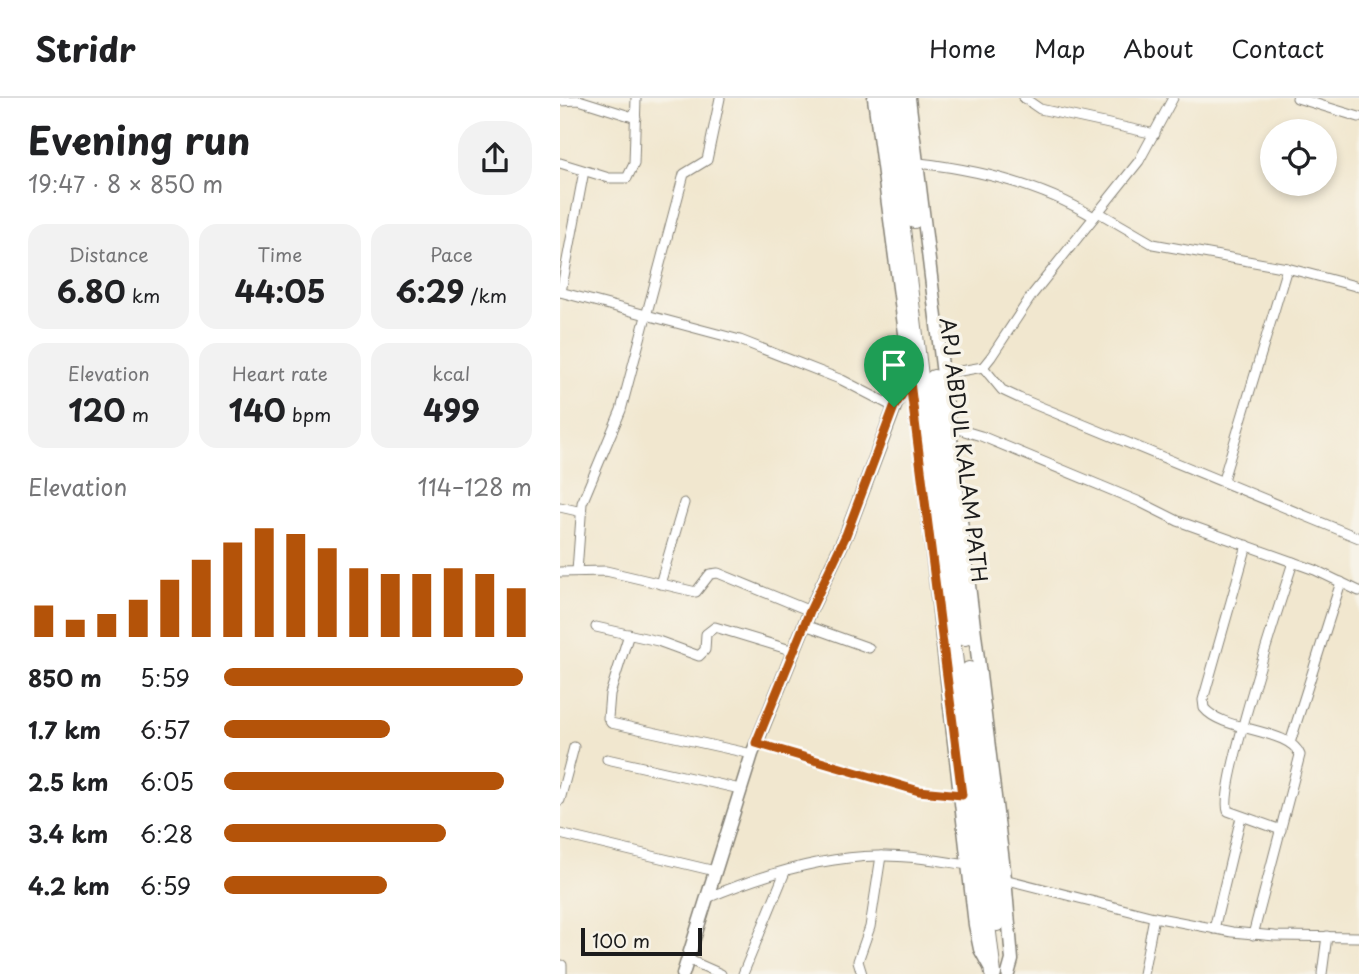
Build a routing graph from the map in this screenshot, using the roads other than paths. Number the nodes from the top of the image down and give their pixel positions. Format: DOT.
graph roads {
  1 [pos="636,98"];
  2 [pos="720,98"];
  3 [pos="874,98"];
  4 [pos="886,98"];
  5 [pos="898,98"];
  6 [pos="909,98"];
  7 [pos="1024,98"];
  8 [pos="1173,98"];
  9 [pos="1297,98"];
  10 [pos="560,101"];
  11 [pos="1359,117"];
  12 [pos="636,118"];
  13 [pos="1155,134"];
  14 [pos="560,163"];
  15 [pos="919,163"];
  16 [pos="584,171"];
  17 [pos="1096,215"];
  18 [pos="1287,268"];
  19 [pos="1359,287"];
  20 [pos="561,292"];
  21 [pos="645,314"];
  22 [pos="983,367"];
  23 [pos="927,377"];
  24 [pos="894,407"];
  25 [pos="951,428"];
  26 [pos="1223,480"];
  27 [pos="684,503"];
  28 [pos="560,507"];
  29 [pos="582,512"];
  30 [pos="1359,538"];
  31 [pos="1247,545"];
  32 [pos="1293,562"];
  33 [pos="577,571"];
  34 [pos="560,572"];
  35 [pos="1341,582"];
  36 [pos="660,584"];
  37 [pos="1359,591"];
  38 [pos="810,611"];
  39 [pos="805,625"];
  40 [pos="596,627"];
  41 [pos="629,634"];
  42 [pos="869,648"];
  43 [pos="794,651"];
  44 [pos="1242,727"];
  45 [pos="1290,743"];
  46 [pos="574,747"];
  47 [pos="754,749"];
  48 [pos="607,759"];
  49 [pos="740,789"];
  50 [pos="561,795"];
  51 [pos="962,795"];
  52 [pos="1241,817"];
  53 [pos="987,828"];
  54 [pos="1281,830"];
  55 [pos="560,834"];
  56 [pos="881,856"];
  57 [pos="969,865"];
  58 [pos="716,871"];
  59 [pos="785,872"];
  60 [pos="993,877"];
  61 [pos="707,898"];
  62 [pos="1154,917"];
  63 [pos="1214,929"];
  64 [pos="1253,935"];
  65 [pos="1327,936"];
  66 [pos="1359,936"];
  67 [pos="687,959"];
  68 [pos="999,973"];
  69 [pos="682,974"];
  70 [pos="721,974"];
  71 [pos="743,974"];
  72 [pos="862,974"];
  73 [pos="1143,974"];
  74 [pos="1322,974"];
  1 -- 12 [label="street"];
  2 -- 21 [label="street"];
  3 -- 23 [label="street"];
  4 -- 23 [label="highway, APJ ABDUL KALAM PATH"];
  5 -- 23 [label="highway, APJ ABDUL KALAM PATH"];
  6 -- 15 [label="street"];
  7 -- 13 [label="street"];
  8 -- 13 [label="street"];
  9 -- 11 [label="street"];
  10 -- 12 [label="street"];
  12 -- 16 [label="street"];
  13 -- 17 [label="street"];
  14 -- 16 [label="street"];
  15 -- 17 [label="street"];
  15 -- 23 [label="street"];
  16 -- 20 [label="street"];
  17 -- 18 [label="street"];
  17 -- 22 [label="street"];
  18 -- 19 [label="street"];
  18 -- 26 [label="street"];
  20 -- 21 [label="street"];
  21 -- 24 [label="street"];
  21 -- 29 [label="street"];
  22 -- 23 [label="street"];
  22 -- 26 [label="street"];
  23 -- 24 [label="street"];
  23 -- 25 [label="street"];
  23 -- 51 [label="street"];
  23 -- 53 [label="highway, APJ ABDUL KALAM PATH"];
  24 -- 38 [label="street"];
  25 -- 31 [label="street"];
  25 -- 53 [label="street"];
  26 -- 30 [label="street"];
  27 -- 36 [label="street"];
  28 -- 29 [label="street"];
  29 -- 33 [label="street"];
  31 -- 32 [label="street"];
  31 -- 44 [label="street"];
  32 -- 35 [label="street"];
  32 -- 44 [label="street"];
  33 -- 34 [label="street"];
  33 -- 36 [label="street"];
  35 -- 37 [label="street"];
  35 -- 45 [label="street"];
  36 -- 38 [label="street"];
  38 -- 39 [label="street"];
  39 -- 42 [label="street"];
  39 -- 43 [label="street"];
  40 -- 41 [label="street"];
  41 -- 43 [label="street"];
  41 -- 47 [label="street"];
  43 -- 47 [label="street"];
  44 -- 45 [label="street"];
  44 -- 52 [label="street"];
  45 -- 54 [label="street"];
  46 -- 50 [label="street"];
  47 -- 49 [label="street"];
  47 -- 51 [label="street"];
  48 -- 49 [label="street"];
  49 -- 58 [label="street"];
  51 -- 57 [label="street"];
  52 -- 54 [label="street"];
  52 -- 63 [label="street"];
  53 -- 60 [label="highway, APJ ABDUL KALAM PATH"];
  53 -- 60 [label="street"];
  54 -- 64 [label="street"];
  55 -- 58 [label="street"];
  56 -- 57 [label="street"];
  56 -- 59 [label="street"];
  56 -- 72 [label="street"];
  57 -- 68 [label="street"];
  58 -- 61 [label="street"];
  59 -- 61 [label="street"];
  59 -- 71 [label="street"];
  60 -- 62 [label="street"];
  60 -- 68 [label="highway, APJ ABDUL KALAM PATH"];
  60 -- 68 [label="street"];
  61 -- 67 [label="street"];
  62 -- 63 [label="street"];
  62 -- 73 [label="street"];
  63 -- 64 [label="street"];
  64 -- 65 [label="street"];
  65 -- 66 [label="street"];
  65 -- 74 [label="street"];
  67 -- 69 [label="street"];
  67 -- 70 [label="street"];
}
